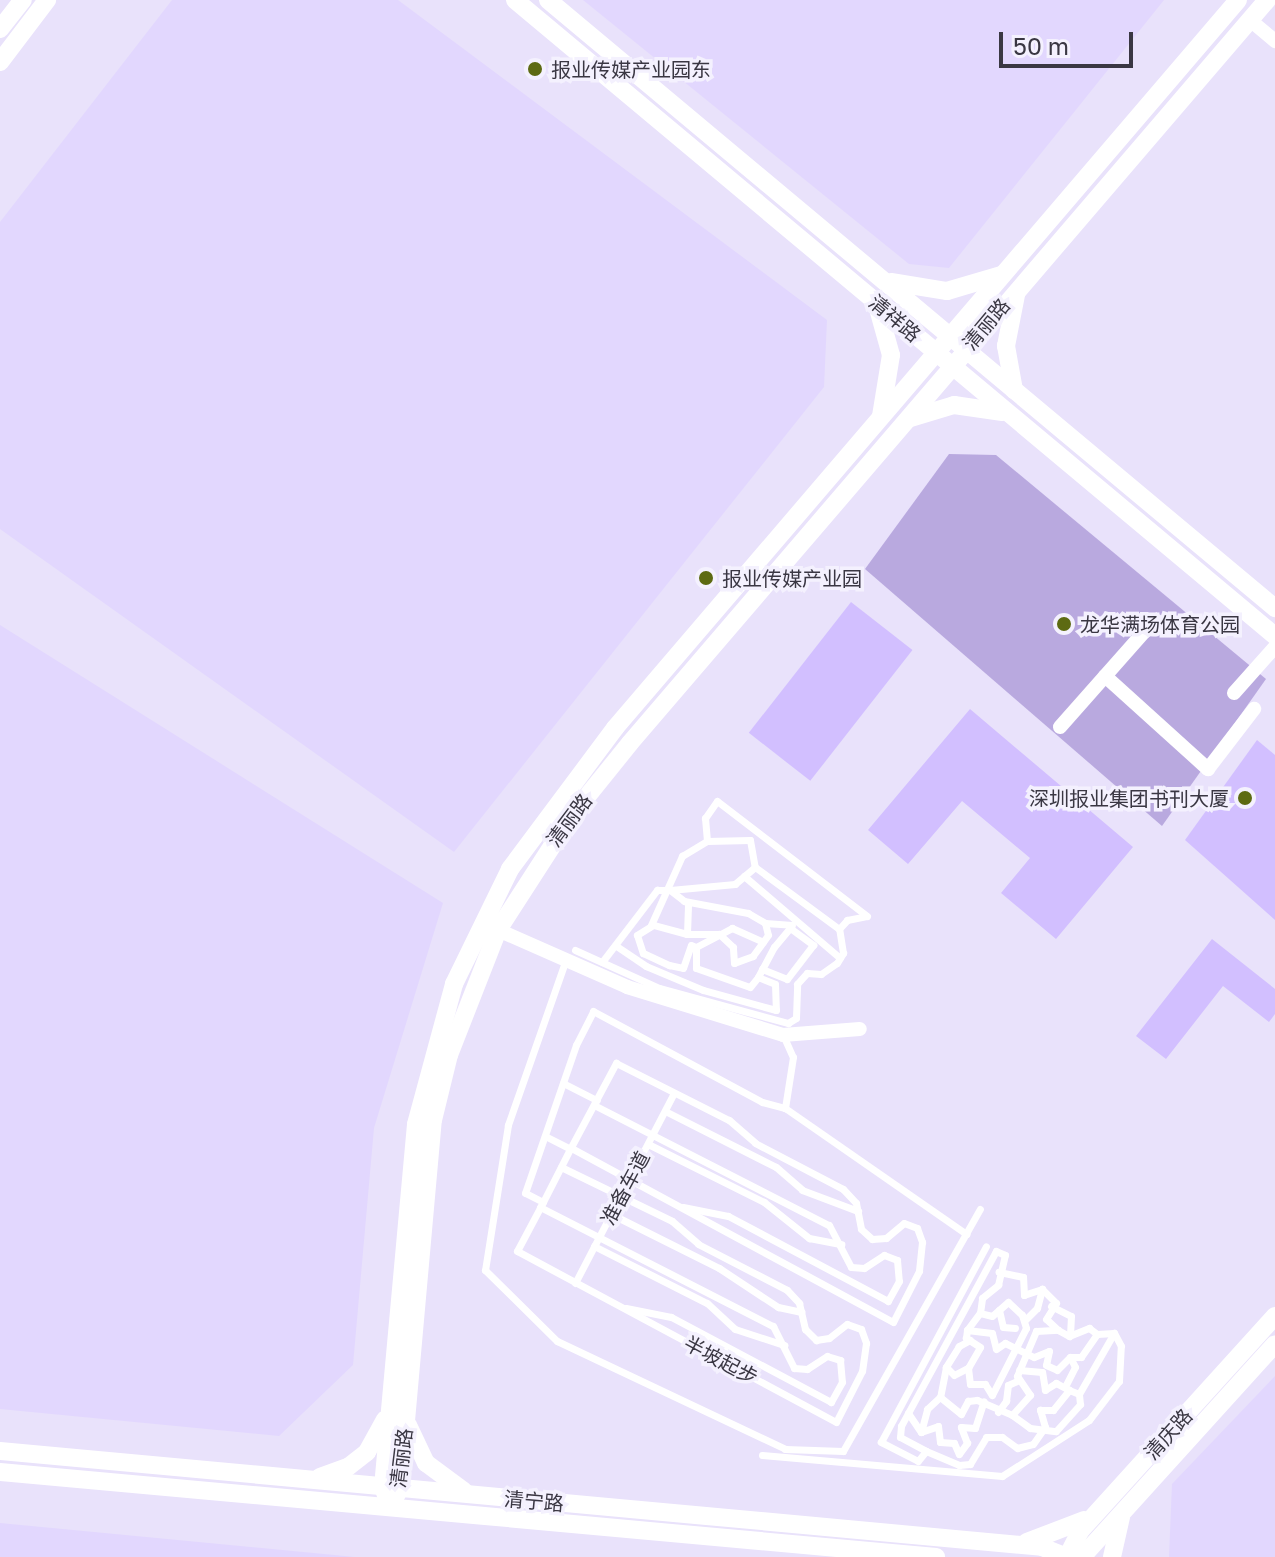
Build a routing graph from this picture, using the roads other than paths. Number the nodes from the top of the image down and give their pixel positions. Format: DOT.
graph roads {
  1 [pos="23,0"];
  2 [pos="47,0"];
  3 [pos="515,0"];
  4 [pos="548,0"];
  5 [pos="1238,0"];
  6 [pos="1267,0"];
  7 [pos="1250,20"];
  8 [pos="0,29"];
  9 [pos="1275,41"];
  10 [pos="0,62"];
  11 [pos="1014,278"];
  12 [pos="882,279"];
  13 [pos="873,299"];
  14 [pos="958,343"];
  15 [pos="945,359"];
  16 [pos="1014,390"];
  17 [pos="1013,416"];
  18 [pos="879,423"];
  19 [pos="899,427"];
  20 [pos="1275,608"];
  21 [pos="1151,624"];
  22 [pos="1275,636"];
  23 [pos="1275,647"];
  24 [pos="1105,676"];
  25 [pos="1234,693"];
  26 [pos="1254,709"];
  27 [pos="1060,727"];
  28 [pos="707,841"];
  29 [pos="755,867"];
  30 [pos="744,876"];
  31 [pos="670,890"];
  32 [pos="688,902"];
  33 [pos="795,919"];
  34 [pos="765,923"];
  35 [pos="490,926"];
  36 [pos="649,927"];
  37 [pos="790,928"];
  38 [pos="839,929"];
  39 [pos="687,934"];
  40 [pos="719,934"];
  41 [pos="763,942"];
  42 [pos="616,946"];
  43 [pos="696,947"];
  44 [pos="575,950"];
  45 [pos="840,958"];
  46 [pos="565,962"];
  47 [pos="602,962"];
  48 [pos="762,969"];
  49 [pos="758,977"];
  50 [pos="787,979"];
  51 [pos="797,984"];
  52 [pos="860,1029"];
  53 [pos="783,1035"];
  54 [pos="563,1083"];
  55 [pos="674,1093"];
  56 [pos="595,1102"];
  57 [pos="785,1108"];
  58 [pos="665,1111"];
  59 [pos="652,1135"];
  60 [pos="545,1136"];
  61 [pos="648,1144"];
  62 [pos="571,1149"];
  63 [pos="561,1167"];
  64 [pos="629,1180"];
  65 [pos="621,1196"];
  66 [pos="541,1205"];
  67 [pos="677,1206"];
  68 [pos="980,1209"];
  69 [pos="858,1211"];
  70 [pos="611,1214"];
  71 [pos="966,1234"];
  72 [pos="599,1237"];
  73 [pos="841,1244"];
  74 [pos="594,1246"];
  75 [pos="986,1246"];
  76 [pos="999,1272"];
  77 [pos="575,1283"];
  78 [pos="1042,1289"];
  79 [pos="1051,1306"];
  80 [pos="620,1307"];
  81 [pos="999,1310"];
  82 [pos="801,1312"];
  83 [pos="980,1313"];
  84 [pos="1275,1316"];
  85 [pos="1025,1320"];
  86 [pos="1015,1328"];
  87 [pos="967,1330"];
  88 [pos="1058,1330"];
  89 [pos="1114,1333"];
  90 [pos="1097,1334"];
  91 [pos="1069,1336"];
  92 [pos="970,1340"];
  93 [pos="1275,1344"];
  94 [pos="784,1345"];
  95 [pos="1017,1348"];
  96 [pos="1030,1355"];
  97 [pos="1070,1357"];
  98 [pos="946,1367"];
  99 [pos="968,1368"];
  100 [pos="1019,1370"];
  101 [pos="1019,1380"];
  102 [pos="1067,1389"];
  103 [pos="1079,1394"];
  104 [pos="940,1397"];
  105 [pos="984,1401"];
  106 [pos="398,1408"];
  107 [pos="998,1412"];
  108 [pos="908,1413"];
  109 [pos="1012,1415"];
  110 [pos="1043,1431"];
  111 [pos="921,1432"];
  112 [pos="0,1451"];
  113 [pos="926,1451"];
  114 [pos="762,1455"];
  115 [pos="0,1472"];
  116 [pos="304,1479"];
  117 [pos="392,1487"];
  118 [pos="474,1495"];
  119 [pos="1103,1506"];
  120 [pos="390,1507"];
  121 [pos="1127,1507"];
  122 [pos="806,1526"];
  123 [pos="1009,1544"];
  124 [pos="803,1551"];
  125 [pos="936,1557"];
  126 [pos="1067,1557"];
  127 [pos="1082,1557"];
  128 [pos="1112,1557"];
  1 -- 8 [label="street"];
  2 -- 10 [label="street"];
  3 -- 13 [label="street, 清祥路"];
  4 -- 12 [label="street, 清祥路"];
  5 -- 11 [label="street, 清丽路"];
  6 -- 7 [label="street, 清丽路"];
  7 -- 9 [label="street"];
  7 -- 11 [label="street, 清丽路"];
  11 -- 12 [label="street"];
  11 -- 14 [label="street, 清丽路"];
  11 -- 16 [label="street"];
  12 -- 14 [label="street, 清祥路"];
  13 -- 15 [label="street, 清祥路"];
  13 -- 18 [label="street"];
  14 -- 15 [label="street, 清丽路"];
  14 -- 16 [label="street, 清祥路"];
  15 -- 17 [label="street, 清祥路"];
  15 -- 18 [label="street, 清丽路"];
  15 -- 19 [label="street, 清丽路"];
  16 -- 20 [label="street, 清祥路"];
  17 -- 19 [label="street"];
  17 -- 22 [label="street, 清祥路"];
  18 -- 35 [label="street, 清丽路"];
  19 -- 35 [label="street, 清丽路"];
  21 -- 24 [label="street"];
  23 -- 25 [label="street"];
  24 -- 26 [label="street"];
  24 -- 27 [label="street"];
  28 -- 29 [label="lane"];
  28 -- 31 [label="lane"];
  28 -- 38 [label="lane"];
  29 -- 30 [label="lane"];
  29 -- 38 [label="lane"];
  30 -- 31 [label="lane"];
  30 -- 33 [label="lane"];
  31 -- 32 [label="lane"];
  31 -- 36 [label="lane"];
  31 -- 42 [label="lane"];
  32 -- 34 [label="lane"];
  32 -- 39 [label="lane"];
  33 -- 37 [label="lane"];
  33 -- 45 [label="lane"];
  34 -- 37 [label="lane"];
  34 -- 41 [label="lane"];
  35 -- 46 [label="street"];
  35 -- 106 [label="street, 清丽路"];
  36 -- 39 [label="lane"];
  36 -- 43 [label="lane"];
  37 -- 48 [label="lane"];
  37 -- 50 [label="lane"];
  38 -- 45 [label="lane"];
  39 -- 40 [label="lane"];
  40 -- 41 [label="lane"];
  40 -- 41 [label="lane"];
  40 -- 43 [label="lane"];
  42 -- 47 [label="lane"];
  42 -- 49 [label="lane"];
  43 -- 49 [label="lane"];
  44 -- 47 [label="lane"];
  45 -- 51 [label="lane"];
  46 -- 53 [label="street"];
  46 -- 71 [label="lane"];
  47 -- 51 [label="lane"];
  48 -- 49 [label="lane"];
  48 -- 50 [label="lane"];
  50 -- 51 [label="lane"];
  52 -- 53 [label="street"];
  53 -- 57 [label="lane"];
  54 -- 56 [label="lane"];
  54 -- 57 [label="lane"];
  54 -- 60 [label="lane"];
  55 -- 56 [label="lane"];
  55 -- 58 [label="lane, 准备车道"];
  55 -- 69 [label="lane"];
  56 -- 59 [label="lane"];
  56 -- 62 [label="lane"];
  57 -- 71 [label="lane"];
  58 -- 59 [label="lane, 准备车道"];
  58 -- 69 [label="lane"];
  59 -- 61 [label="lane, 准备车道"];
  59 -- 73 [label="lane"];
  60 -- 62 [label="lane"];
  60 -- 66 [label="lane"];
  61 -- 64 [label="lane, 准备车道"];
  61 -- 73 [label="lane"];
  62 -- 63 [label="lane"];
  62 -- 64 [label="lane"];
  63 -- 65 [label="lane"];
  63 -- 66 [label="lane"];
  64 -- 65 [label="lane, 准备车道"];
  64 -- 67 [label="lane"];
  65 -- 70 [label="lane, 准备车道"];
  65 -- 82 [label="lane"];
  66 -- 72 [label="lane"];
  66 -- 77 [label="lane, 半坡起步"];
  67 -- 69 [label="lane"];
  67 -- 73 [label="lane"];
  68 -- 71 [label="lane"];
  70 -- 72 [label="lane, 准备车道"];
  70 -- 82 [label="lane"];
  72 -- 74 [label="lane, 准备车道"];
  72 -- 94 [label="lane"];
  74 -- 77 [label="lane, 准备车道"];
  74 -- 94 [label="lane"];
  75 -- 113 [label="lane"];
  76 -- 78 [label="lane"];
  76 -- 83 [label="lane"];
  76 -- 108 [label="lane"];
  77 -- 80 [label="lane, 半坡起步"];
  78 -- 79 [label="lane"];
  78 -- 85 [label="lane"];
  79 -- 88 [label="lane"];
  79 -- 91 [label="lane"];
  80 -- 82 [label="lane, 半坡起步"];
  80 -- 94 [label="lane, 半坡起步"];
  81 -- 83 [label="lane"];
  81 -- 85 [label="lane"];
  81 -- 86 [label="lane"];
  83 -- 87 [label="lane"];
  84 -- 119 [label="street, 清庆路"];
  85 -- 95 [label="lane"];
  87 -- 92 [label="lane"];
  87 -- 95 [label="lane"];
  88 -- 91 [label="lane"];
  88 -- 96 [label="lane"];
  89 -- 90 [label="lane"];
  89 -- 103 [label="lane"];
  89 -- 114 [label="lane"];
  90 -- 91 [label="lane"];
  90 -- 97 [label="lane"];
  92 -- 98 [label="lane"];
  92 -- 99 [label="lane"];
  93 -- 121 [label="street, 清庆路"];
  95 -- 96 [label="lane"];
  95 -- 99 [label="lane"];
  96 -- 97 [label="lane"];
  96 -- 100 [label="lane"];
  97 -- 102 [label="lane"];
  98 -- 99 [label="lane"];
  98 -- 104 [label="lane"];
  100 -- 101 [label="lane"];
  100 -- 102 [label="lane"];
  101 -- 107 [label="lane"];
  101 -- 109 [label="lane"];
  102 -- 103 [label="lane"];
  102 -- 110 [label="lane"];
  103 -- 110 [label="lane"];
  104 -- 105 [label="lane"];
  104 -- 111 [label="lane"];
  105 -- 107 [label="lane"];
  105 -- 111 [label="lane"];
  106 -- 116 [label="street"];
  106 -- 117 [label="street, 清丽路"];
  106 -- 118 [label="street"];
  107 -- 109 [label="lane"];
  108 -- 111 [label="lane"];
  108 -- 113 [label="lane"];
  109 -- 110 [label="lane"];
  110 -- 113 [label="lane"];
  112 -- 116 [label="street, 清宁路"];
  115 -- 120 [label="street, 清宁路"];
  116 -- 117 [label="street, 清宁路"];
  117 -- 118 [label="street, 清宁路"];
  117 -- 120 [label="street, 清丽路"];
  118 -- 122 [label="street, 清宁路"];
  119 -- 123 [label="street"];
  119 -- 126 [label="street, 清庆路"];
  120 -- 124 [label="street, 清宁路"];
  121 -- 127 [label="street, 清庆路"];
  121 -- 128 [label="street"];
  122 -- 123 [label="street, 清宁路"];
  122 -- 124 [label="lane"];
  123 -- 126 [label="street, 清宁路"];
  124 -- 125 [label="street, 清宁路"];
}
